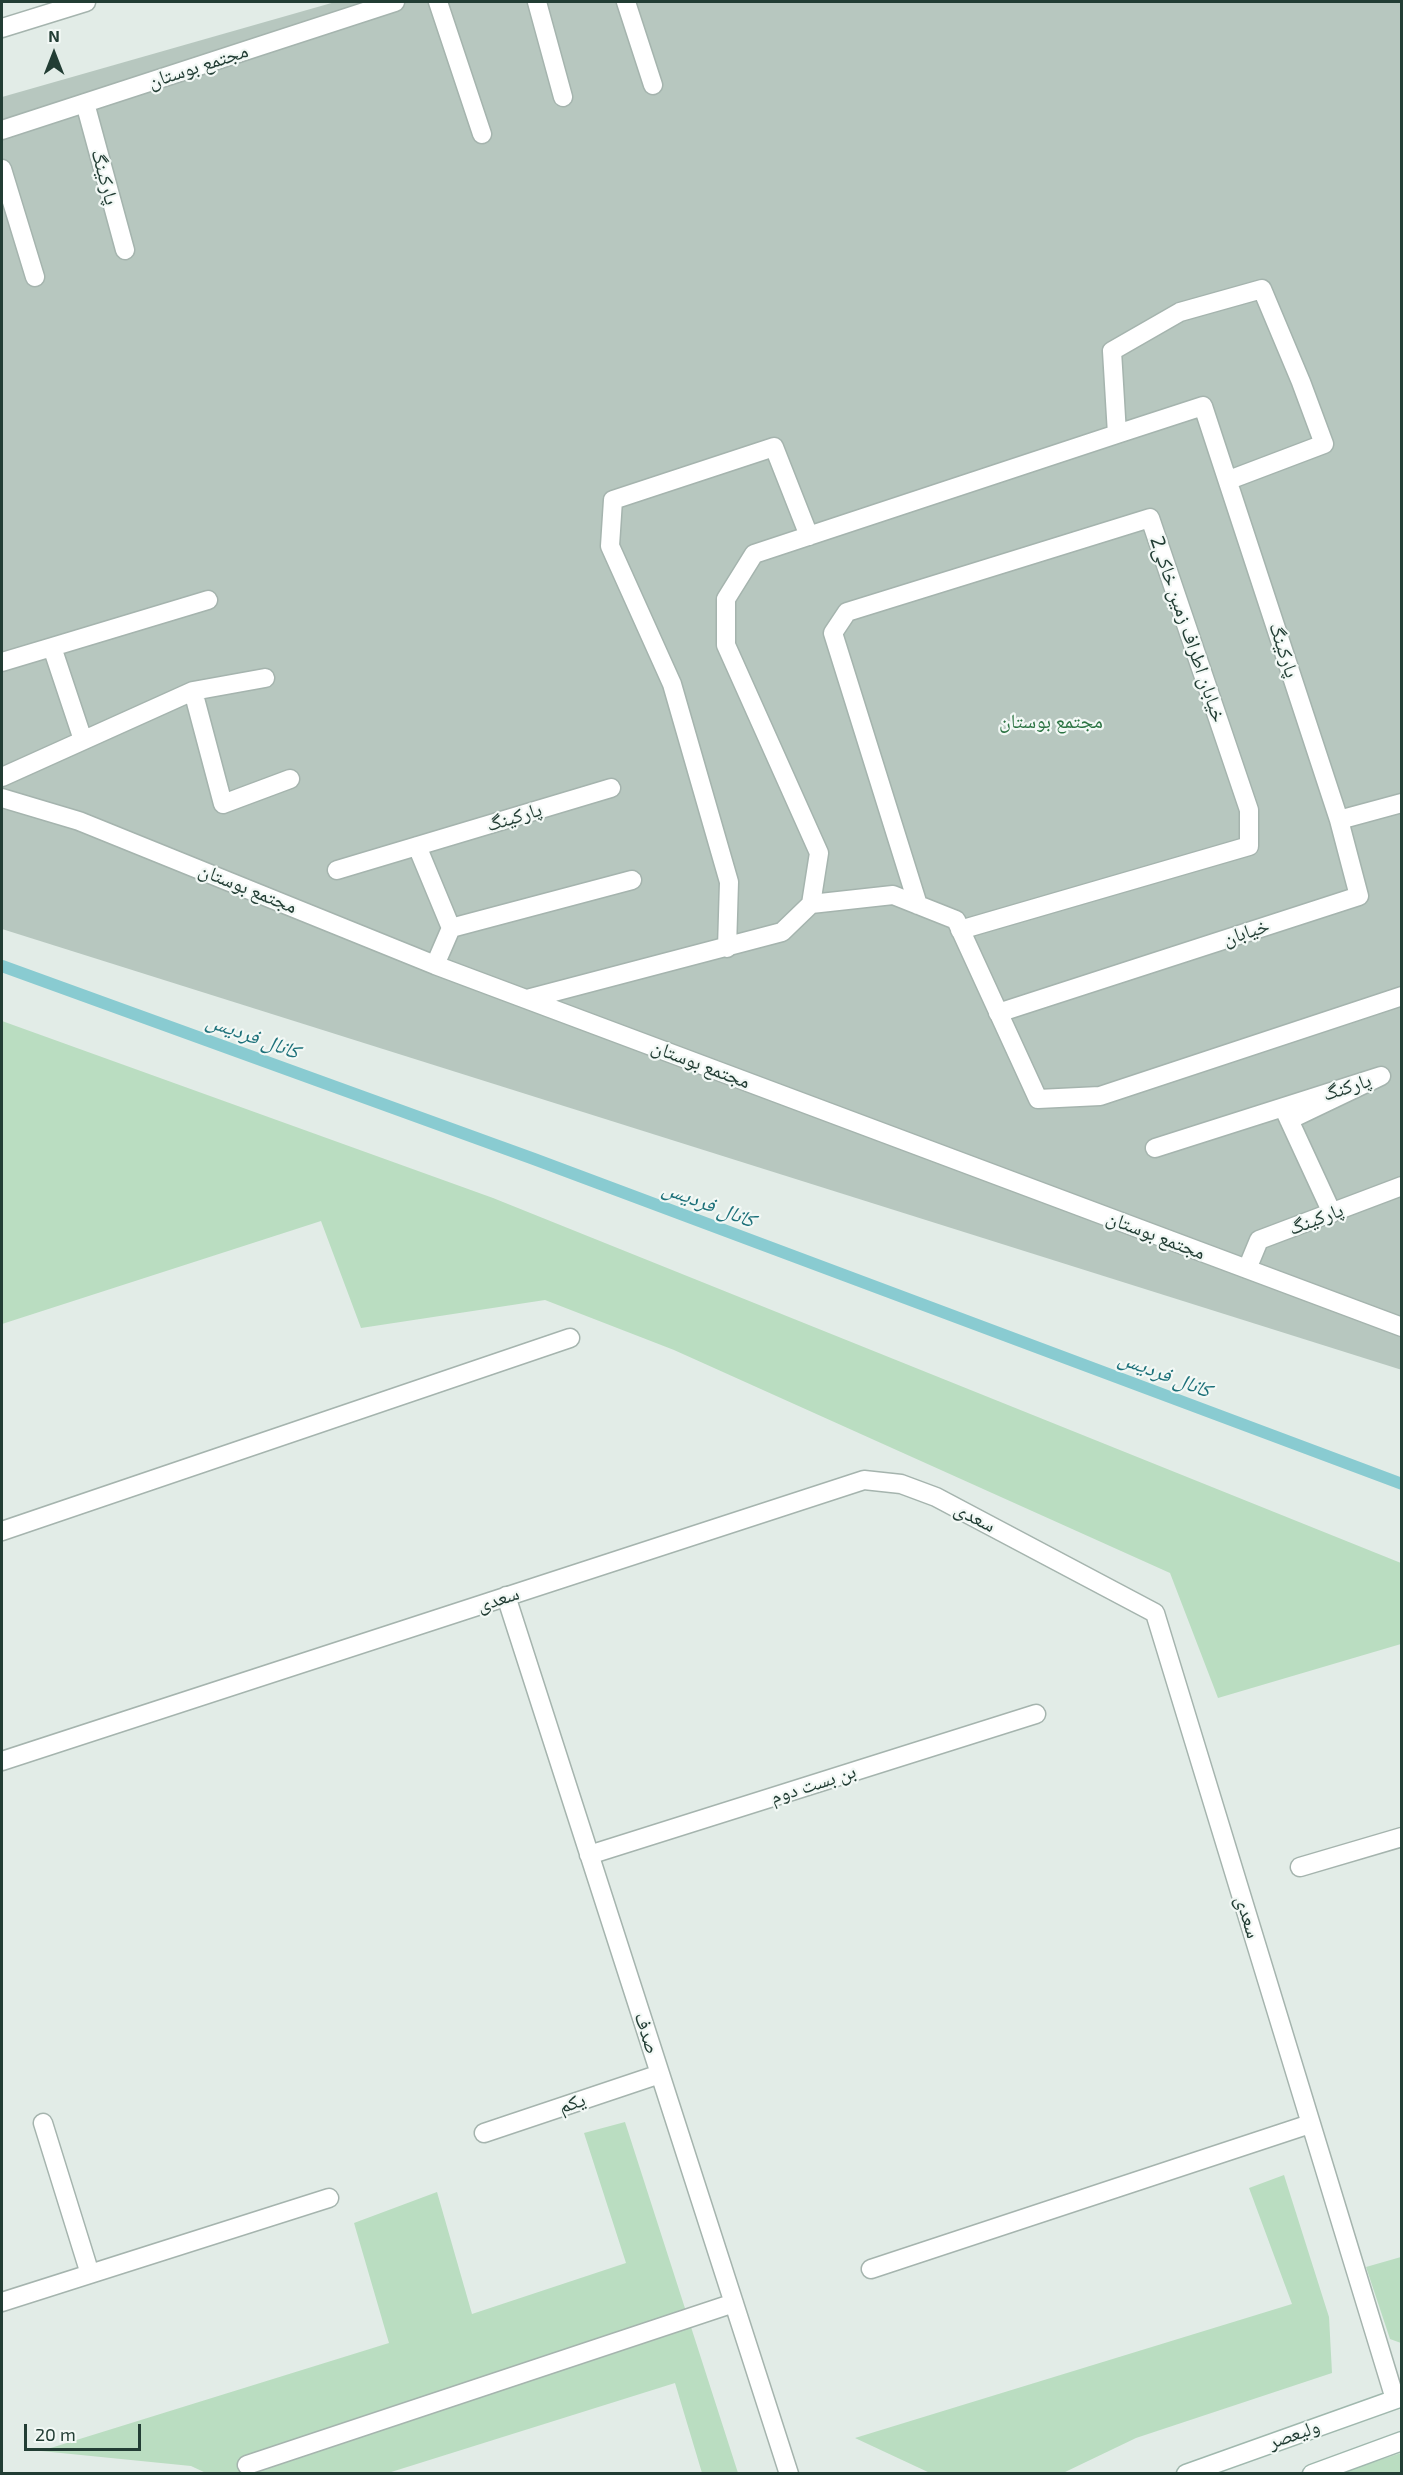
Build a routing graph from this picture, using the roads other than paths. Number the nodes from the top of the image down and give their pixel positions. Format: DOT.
graph roads {
  1 [pos="86,2"];
  2 [pos="395,2"];
  3 [pos="438,2"];
  4 [pos="537,2"];
  5 [pos="626,2"];
  6 [pos="2,28"];
  7 [pos="653,84"];
  8 [pos="563,97"];
  9 [pos="85,103"];
  10 [pos="2,130"];
  11 [pos="482,134"];
  12 [pos="2,169"];
  13 [pos="125,250"];
  14 [pos="35,277"];
  15 [pos="1117,434"];
  16 [pos="1229,480"];
  17 [pos="809,536"];
  18 [pos="208,600"];
  19 [pos="52,646"];
  20 [pos="2,662"];
  21 [pos="265,678"];
  22 [pos="193,691"];
  23 [pos="83,740"];
  24 [pos="2,777"];
  25 [pos="290,779"];
  26 [pos="611,788"];
  27 [pos="2,798"];
  28 [pos="1401,803"];
  29 [pos="1339,820"];
  30 [pos="417,846"];
  31 [pos="337,870"];
  32 [pos="632,880"];
  33 [pos="811,904"];
  34 [pos="918,905"];
  35 [pos="451,928"];
  36 [pos="960,930"];
  37 [pos="726,948"];
  38 [pos="435,964"];
  39 [pos="1401,996"];
  40 [pos="527,999"];
  41 [pos="998,1013"];
  42 [pos="1155,1148"];
  43 [pos="1401,1186"];
  44 [pos="1332,1212"];
  45 [pos="1247,1269"];
  46 [pos="1401,1323"];
  47 [pos="570,1338"];
  48 [pos="2,1531"];
  49 [pos="506,1596"];
  50 [pos="1036,1714"];
  51 [pos="2,1761"];
  52 [pos="1401,1837"];
  53 [pos="589,1855"];
  54 [pos="1300,1866"];
  55 [pos="660,2074"];
  56 [pos="43,2123"];
  57 [pos="1310,2124"];
  58 [pos="484,2133"];
  59 [pos="329,2198"];
  60 [pos="871,2269"];
  61 [pos="90,2274"];
  62 [pos="2,2302"];
  63 [pos="734,2303"];
  64 [pos="1398,2398"];
  65 [pos="1401,2441"];
  66 [pos="247,2466"];
  67 [pos="791,2472"];
  68 [pos="1186,2474"];
  69 [pos="1312,2474"];
  1 -- 6 [label="street"];
  2 -- 9 [label="street, مجتمع بوستان"];
  3 -- 11 [label="street"];
  4 -- 8 [label="street"];
  5 -- 7 [label="street"];
  9 -- 10 [label="street, مجتمع بوستان"];
  9 -- 13 [label="street, پارکینگ"];
  12 -- 14 [label="street"];
  15 -- 16 [label="street, پارکینگ"];
  15 -- 16 [label="street"];
  15 -- 17 [label="street"];
  16 -- 29 [label="street, پارکینگ"];
  17 -- 33 [label="street"];
  17 -- 37 [label="street"];
  18 -- 19 [label="street"];
  19 -- 20 [label="street"];
  19 -- 23 [label="street"];
  21 -- 22 [label="street"];
  22 -- 23 [label="street"];
  22 -- 25 [label="street"];
  23 -- 24 [label="street"];
  26 -- 30 [label="street, پارکینگ"];
  27 -- 38 [label="street, مجتمع بوستان"];
  28 -- 29 [label="street"];
  29 -- 41 [label="street, خیابان"];
  30 -- 31 [label="street, پارکینگ"];
  30 -- 35 [label="street"];
  32 -- 35 [label="street"];
  33 -- 34 [label="street"];
  33 -- 37 [label="street"];
  34 -- 36 [label="street"];
  34 -- 36 [label="street, خیابان اطراف زمین خاکی2"];
  35 -- 38 [label="street"];
  36 -- 41 [label="street"];
  37 -- 40 [label="street"];
  38 -- 40 [label="street, مجتمع بوستان"];
  39 -- 41 [label="street"];
  40 -- 45 [label="street, مجتمع بوستان"];
  42 -- 44 [label="street"];
  43 -- 44 [label="street, پارکینگ"];
  44 -- 45 [label="street, پارکینگ"];
  45 -- 46 [label="street, مجتمع بوستان"];
  47 -- 48 [label="street"];
  49 -- 51 [label="street, سعدی"];
  49 -- 53 [label="street, صدف"];
  49 -- 57 [label="street, سعدی"];
  50 -- 53 [label="street, بن بست دوم"];
  52 -- 54 [label="street"];
  53 -- 55 [label="street, صدف"];
  55 -- 58 [label="street, یکم"];
  55 -- 63 [label="street, صدف"];
  56 -- 61 [label="street"];
  57 -- 60 [label="street"];
  57 -- 64 [label="street, سعدی"];
  59 -- 61 [label="street"];
  61 -- 62 [label="street"];
  63 -- 66 [label="street"];
  63 -- 67 [label="street, صدف"];
  64 -- 68 [label="street, ولیعصر"];
  65 -- 69 [label="street"];
}
